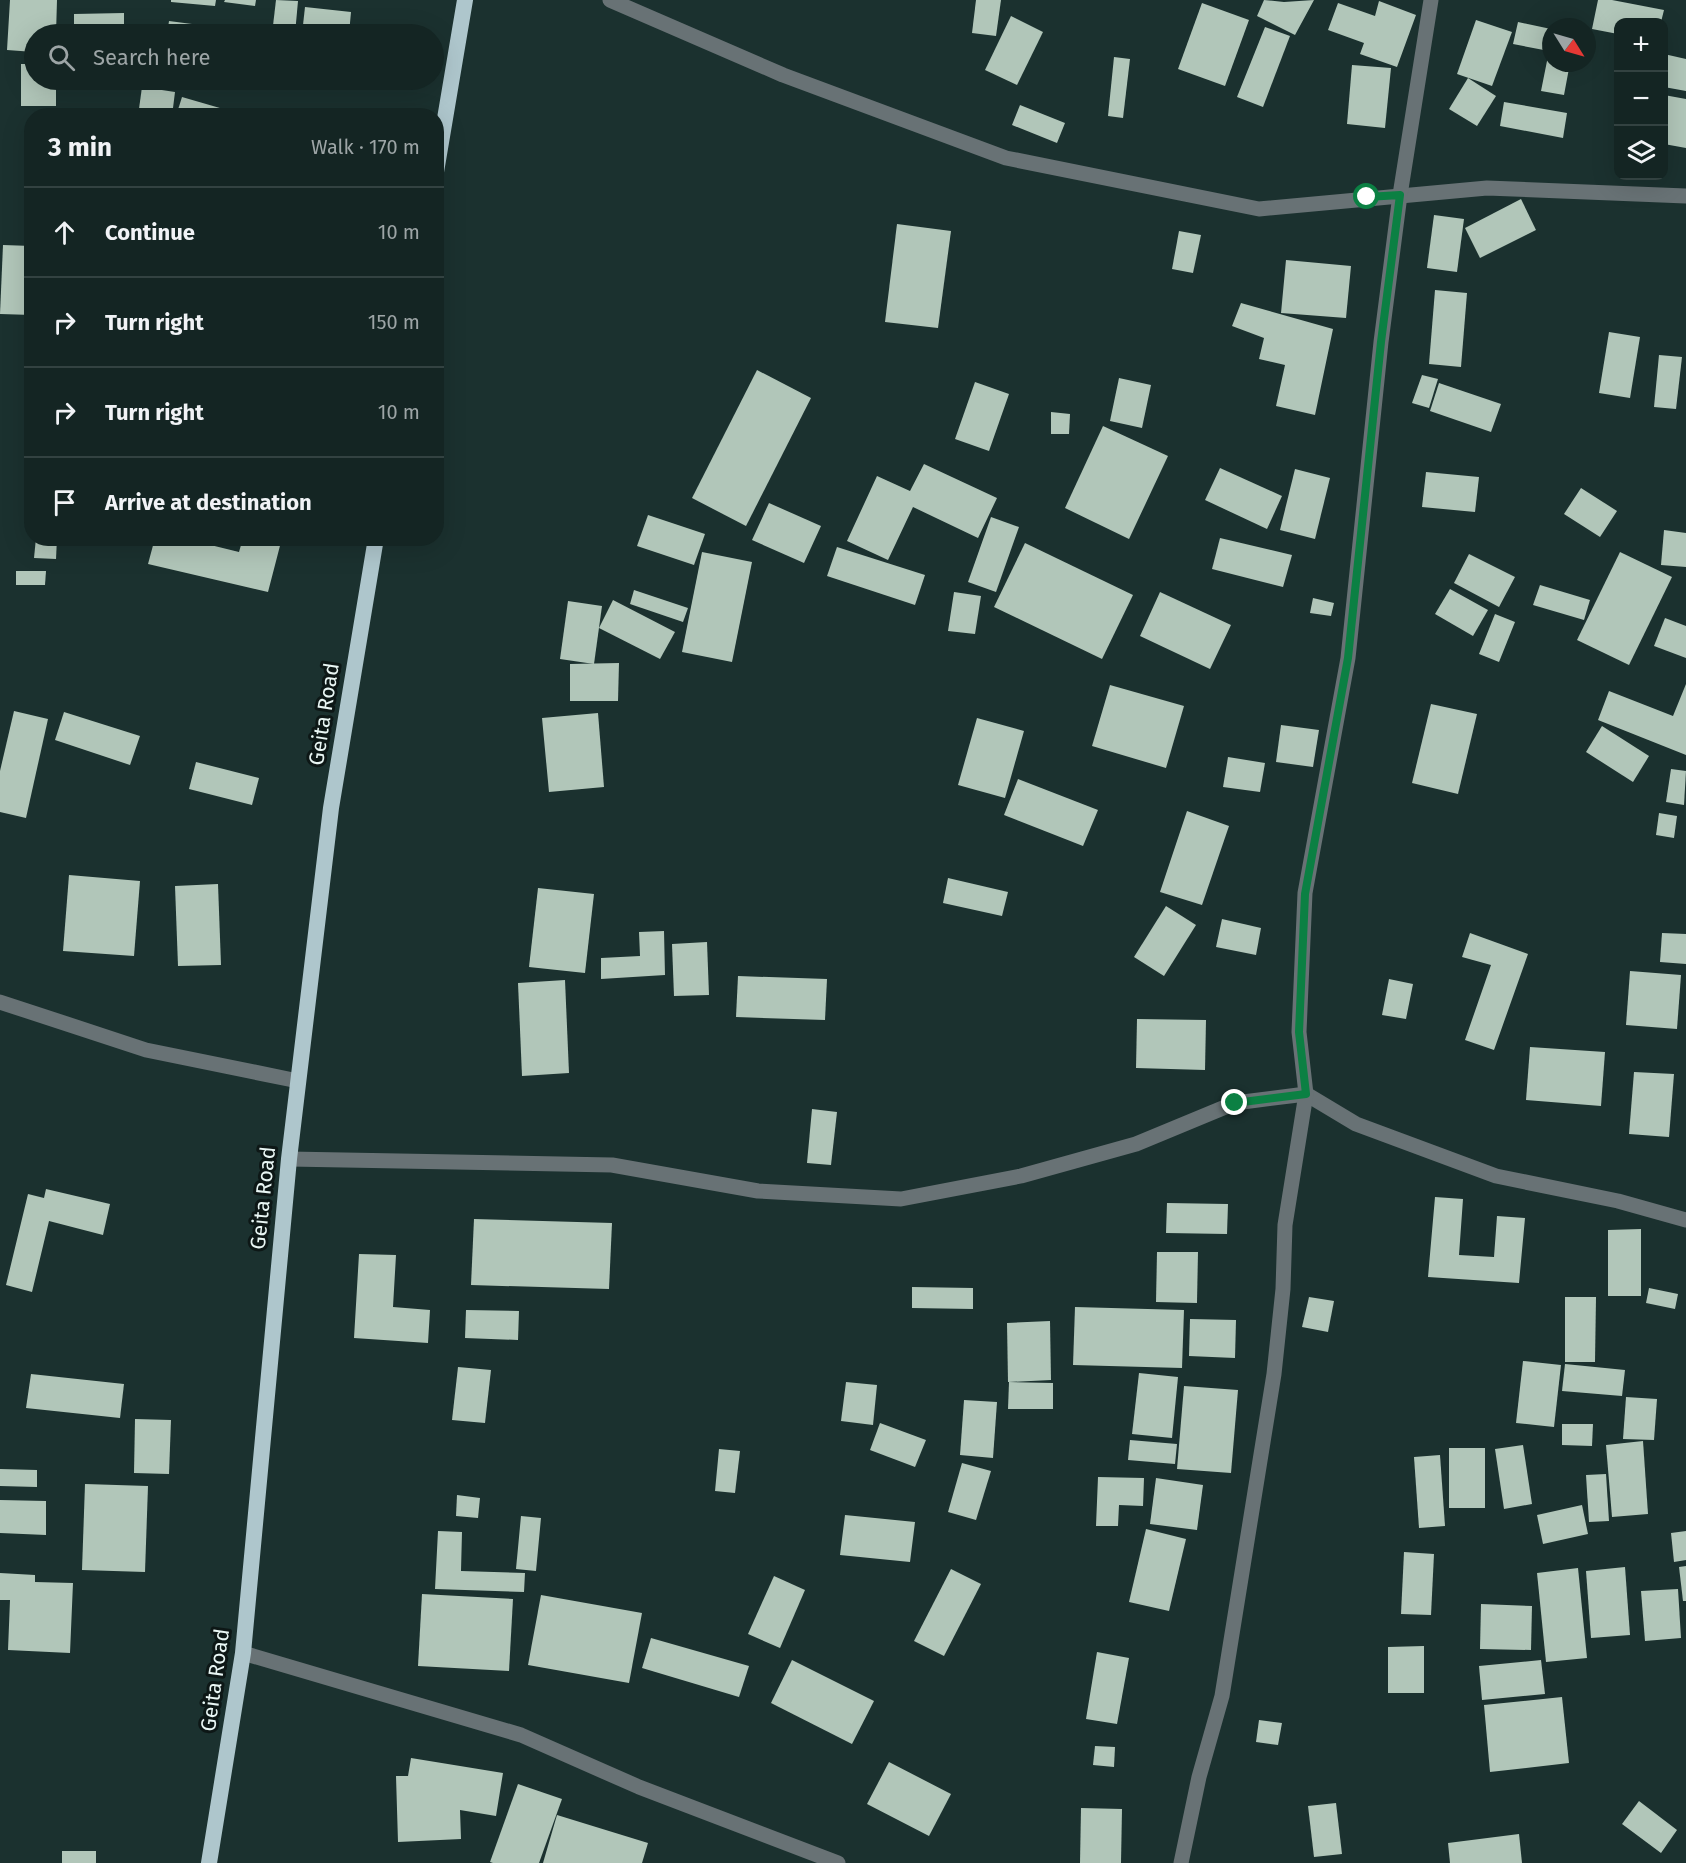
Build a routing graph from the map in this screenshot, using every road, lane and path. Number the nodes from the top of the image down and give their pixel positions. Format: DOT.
graph roads {
  1 [pos="465,0"];
  2 [pos="610,0"];
  3 [pos="1431,0"];
  4 [pos="444,125"];
  5 [pos="1400,195"];
  6 [pos="1686,196"];
  7 [pos="375,546"];
  8 [pos="0,1002"];
  9 [pos="298,1081"];
  10 [pos="1306,1094"];
  11 [pos="290,1159"];
  12 [pos="1686,1220"];
  13 [pos="243,1653"];
  14 [pos="209,1863"];
  15 [pos="838,1863"];
  16 [pos="1181,1863"];
  1 -- 4 [label="highway"];
  2 -- 5 [label="street"];
  3 -- 5 [label="street"];
  5 -- 6 [label="street"];
  5 -- 10 [label="street"];
  7 -- 9 [label="highway, Geita Road"];
  8 -- 9 [label="street"];
  9 -- 11 [label="highway, Geita Road"];
  10 -- 11 [label="street"];
  10 -- 12 [label="street"];
  10 -- 16 [label="street"];
  11 -- 13 [label="highway, Geita Road"];
  13 -- 14 [label="highway, Geita Road"];
  13 -- 15 [label="street"];
}
